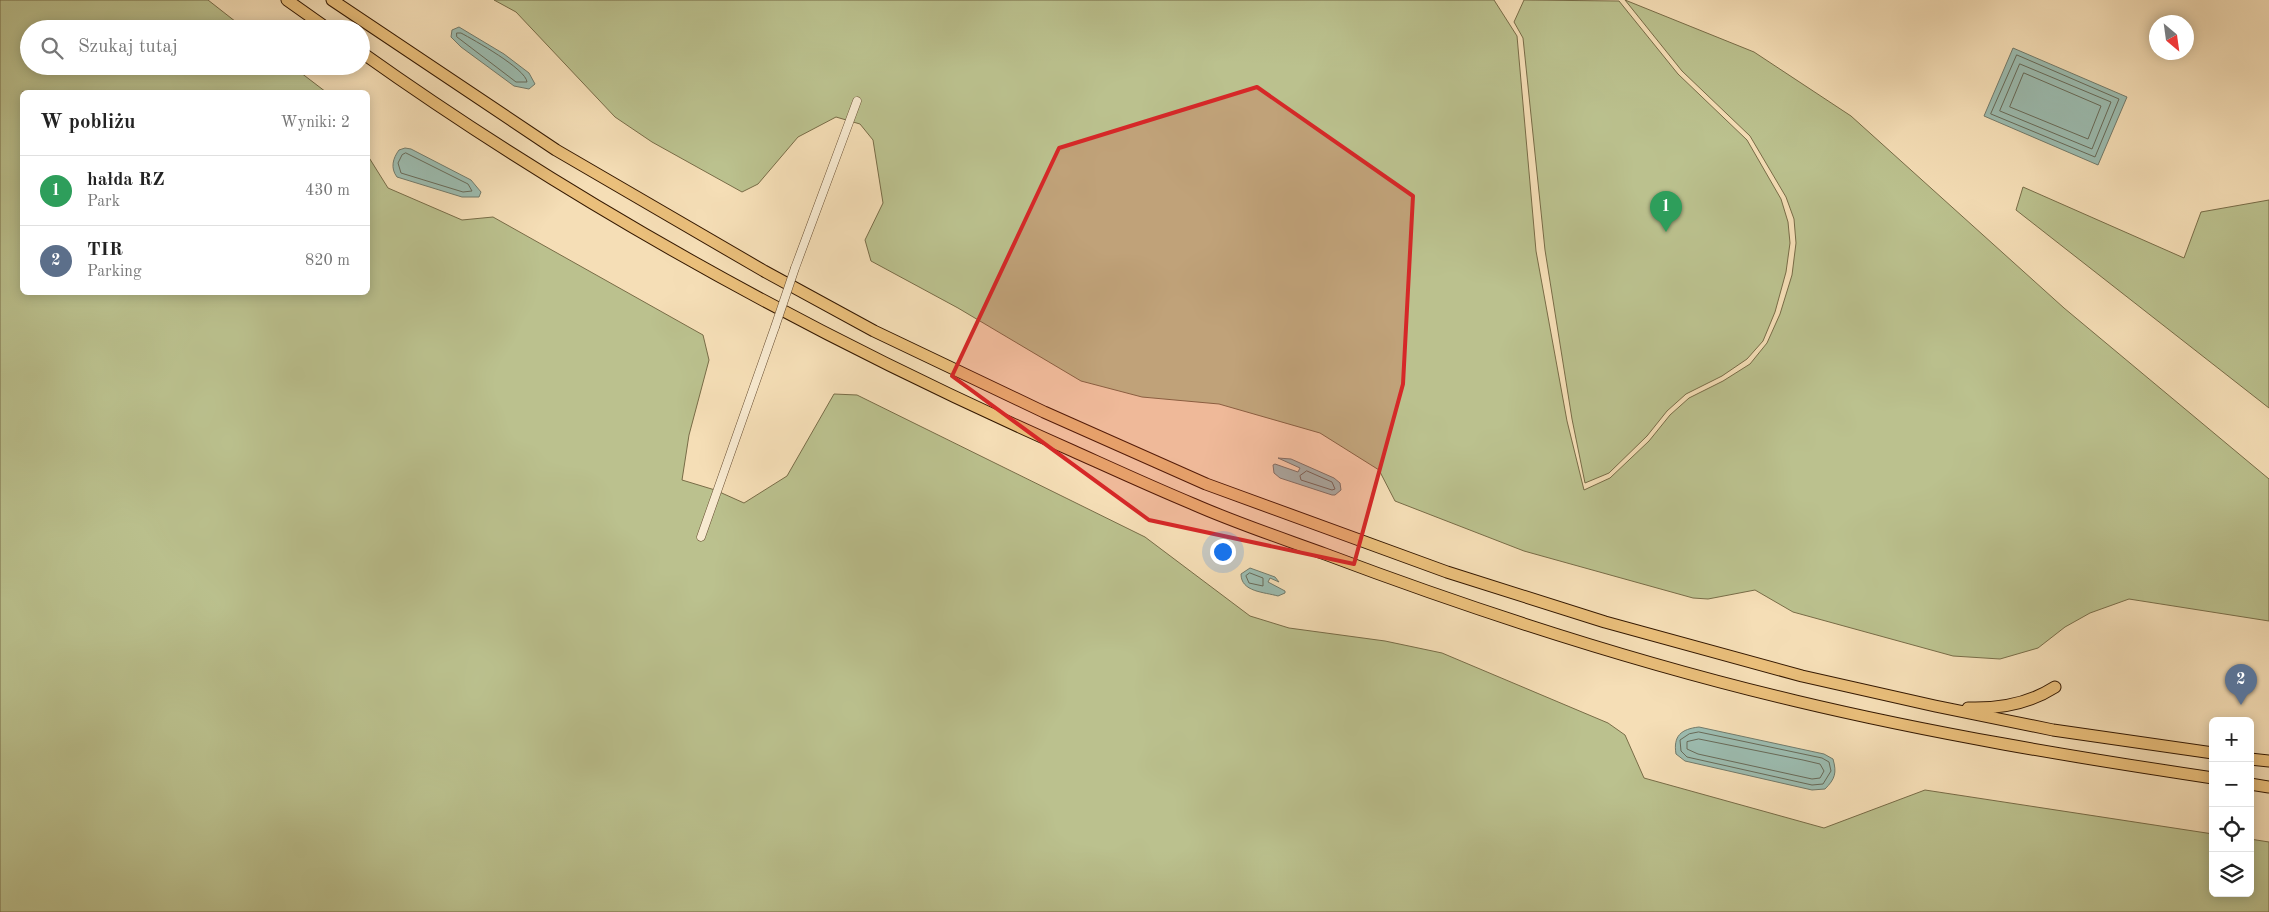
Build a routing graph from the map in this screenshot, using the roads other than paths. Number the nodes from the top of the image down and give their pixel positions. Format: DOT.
graph roads {
  1 [pos="288,0"];
  2 [pos="332,0"];
  3 [pos="316,20"];
  4 [pos="362,20"];
  5 [pos="370,25"];
  6 [pos="370,58"];
  7 [pos="857,101"];
  8 [pos="701,537"];
  9 [pos="2055,687"];
  10 [pos="1936,706"];
  11 [pos="2209,752"];
  12 [pos="2254,760"];
  13 [pos="2269,762"];
  14 [pos="2209,777"];
  15 [pos="2254,784"];
  16 [pos="2269,786"];
  1 -- 3 [label="highway"];
  2 -- 4 [label="highway"];
  5 -- 10 [label="highway"];
  6 -- 14 [label="highway"];
  7 -- 8 [label="street, bridge"];
  9 -- 10 [label="highway"];
  10 -- 11 [label="highway"];
  12 -- 13 [label="highway"];
  15 -- 16 [label="highway"];
}
